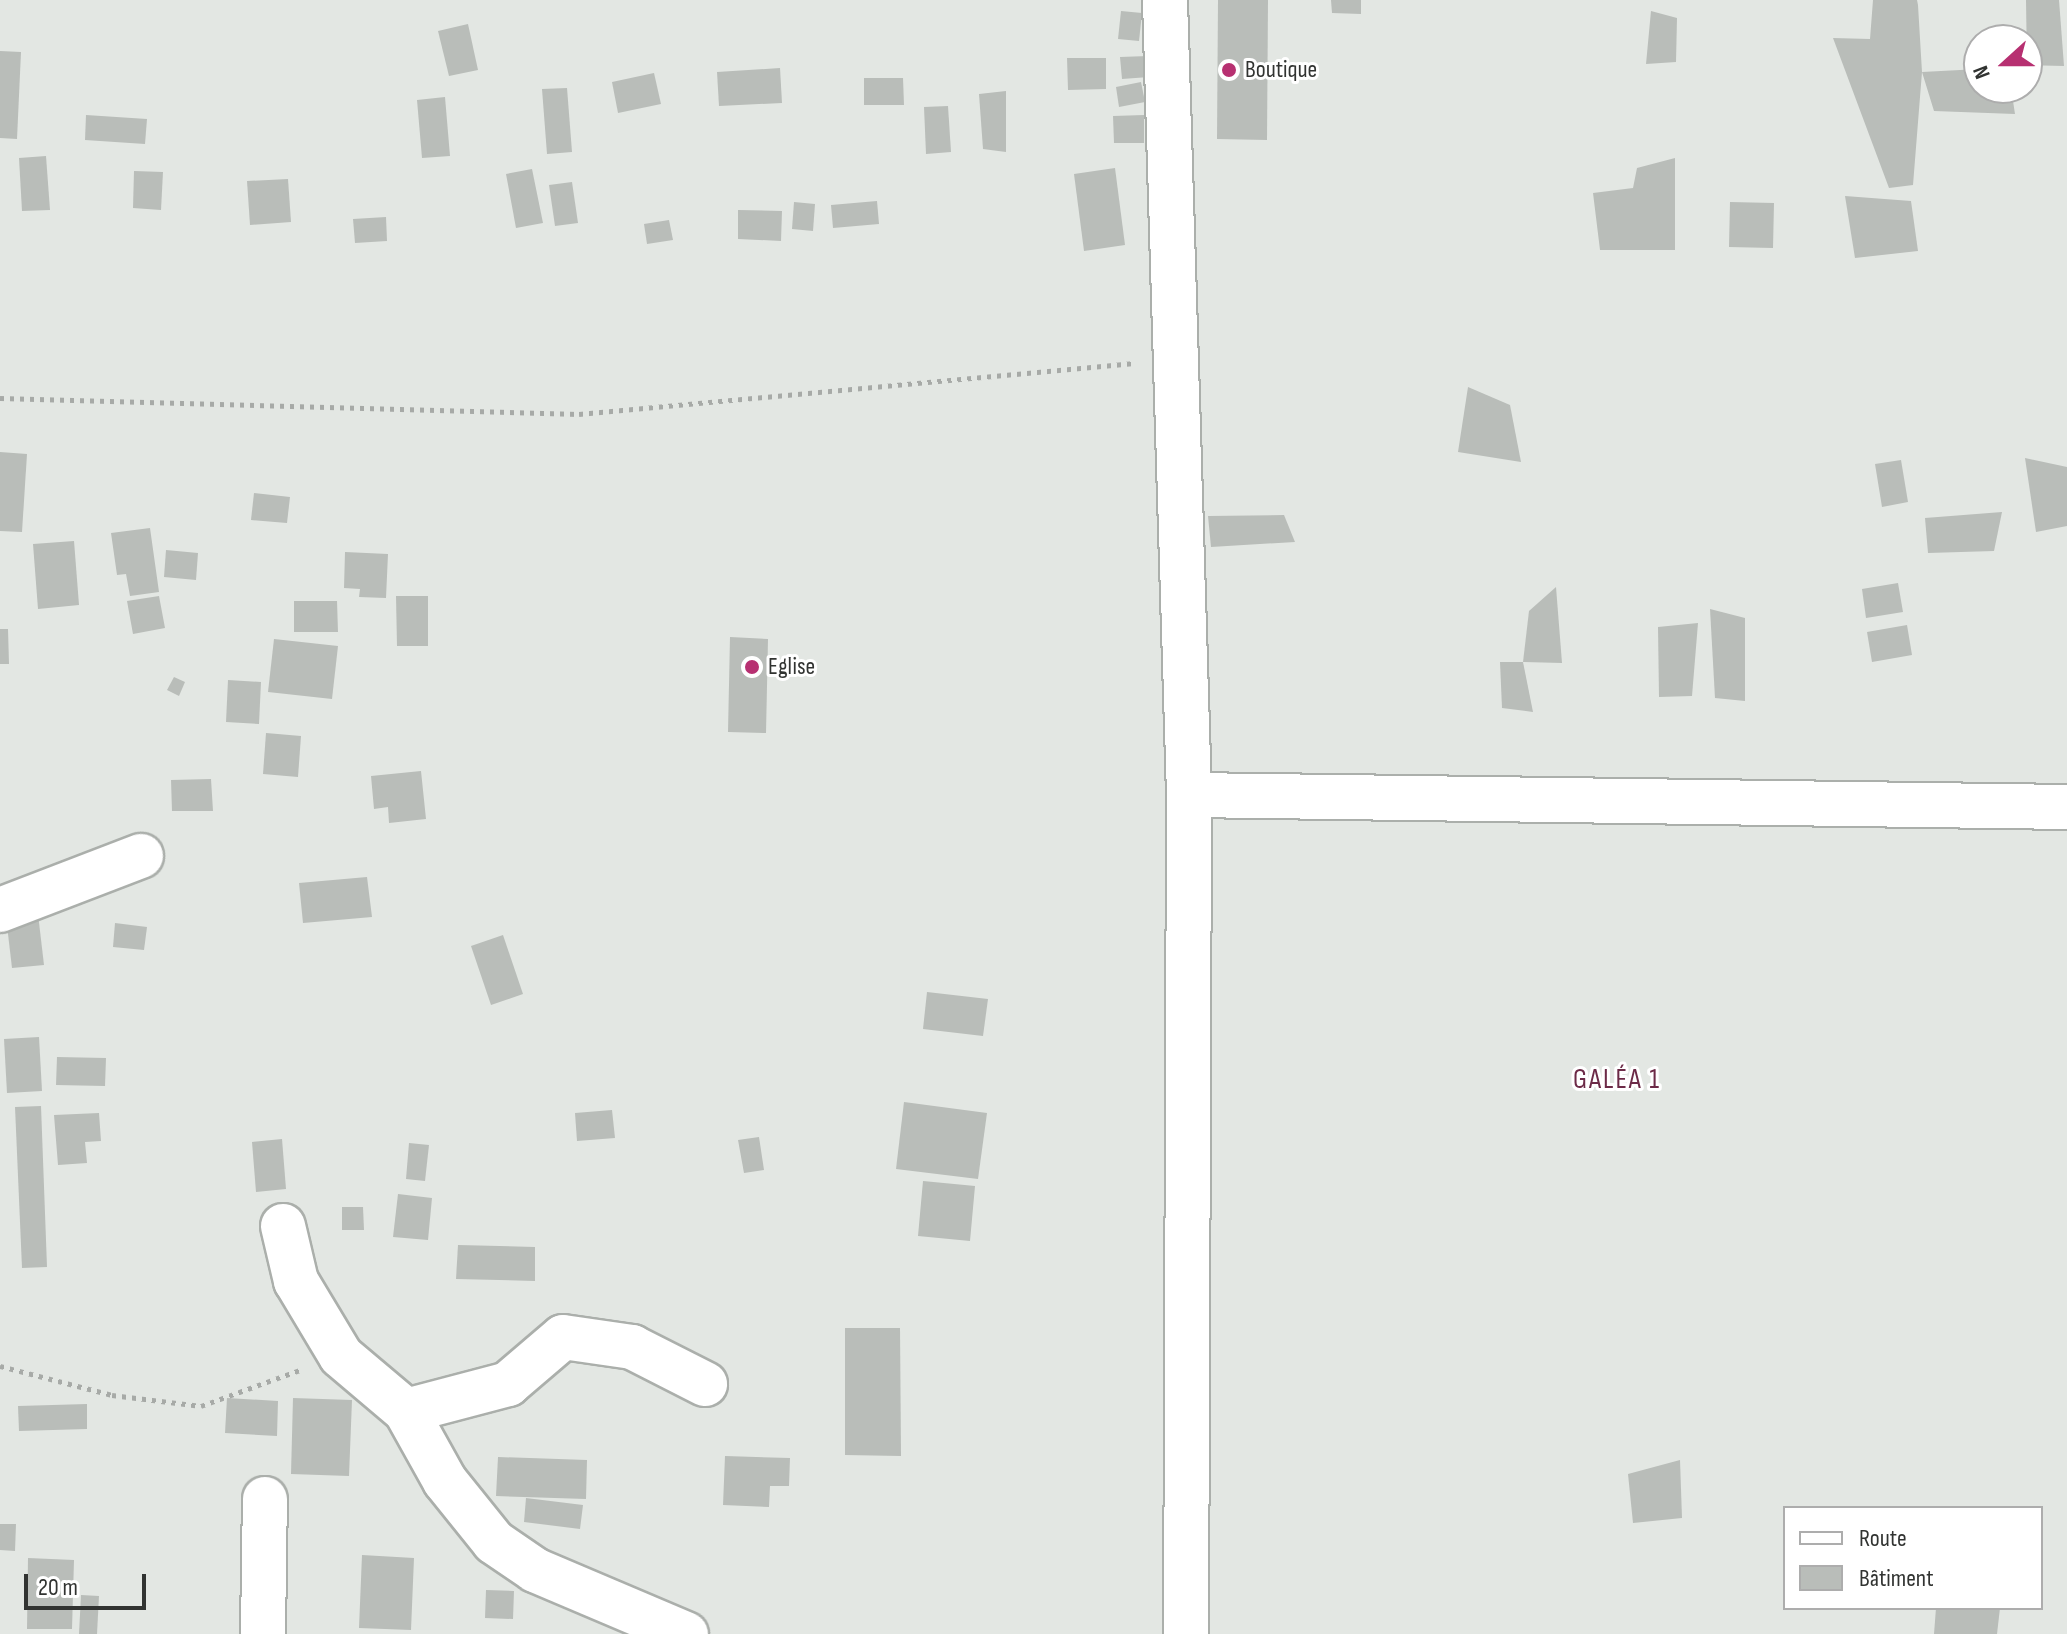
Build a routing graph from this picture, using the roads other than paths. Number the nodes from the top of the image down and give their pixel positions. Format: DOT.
graph roads {
  1 [pos="1165,0"];
  2 [pos="1189,795"];
  3 [pos="2067,807"];
  4 [pos="141,856"];
  5 [pos="0,910"];
  6 [pos="283,1226"];
  7 [pos="705,1384"];
  8 [pos="406,1411"];
  9 [pos="265,1499"];
  10 [pos="263,1634"];
  11 [pos="686,1634"];
  12 [pos="1186,1634"];
  1 -- 2 [label="street"];
  2 -- 3 [label="street"];
  2 -- 12 [label="street"];
  4 -- 5 [label="street"];
  6 -- 8 [label="street"];
  7 -- 8 [label="street"];
  8 -- 11 [label="street"];
  9 -- 10 [label="street"];
}
